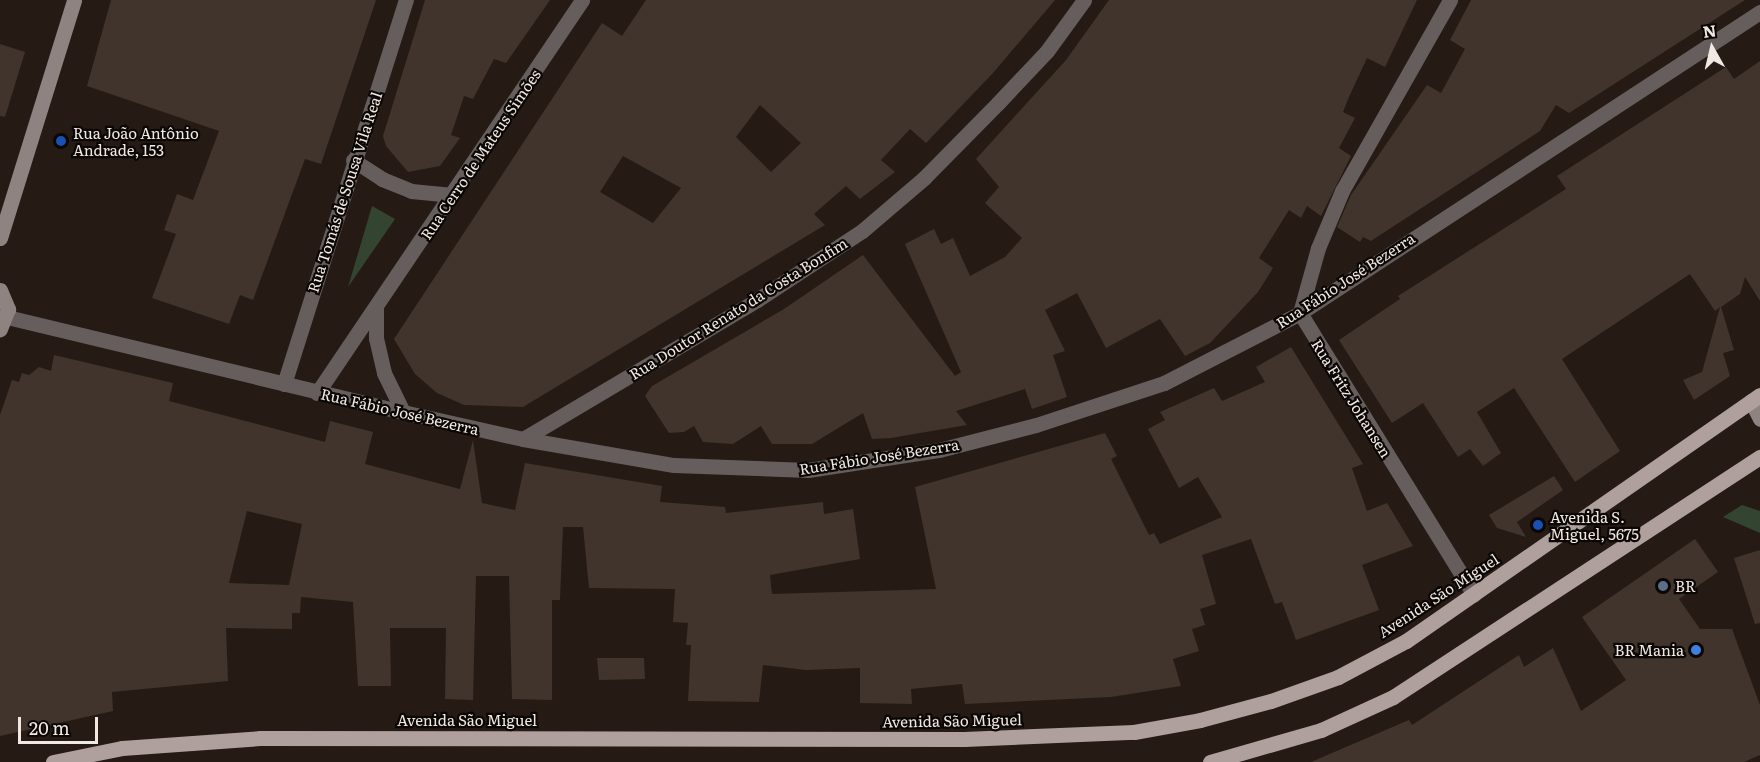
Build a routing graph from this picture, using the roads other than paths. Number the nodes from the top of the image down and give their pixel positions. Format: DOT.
graph roads {
  1 [pos="74,0"];
  2 [pos="406,0"];
  3 [pos="582,0"];
  4 [pos="1084,0"];
  5 [pos="1450,0"];
  6 [pos="1760,12"];
  7 [pos="353,160"];
  8 [pos="453,195"];
  9 [pos="0,238"];
  10 [pos="0,290"];
  11 [pos="376,307"];
  12 [pos="1300,313"];
  13 [pos="4,323"];
  14 [pos="284,384"];
  15 [pos="317,393"];
  16 [pos="1755,398"];
  17 [pos="403,412"];
  18 [pos="1760,419"];
  19 [pos="523,439"];
  20 [pos="1760,457"];
  21 [pos="1474,595"];
  22 [pos="52,762"];
  23 [pos="1210,762"];
  1 -- 9 [label="street"];
  2 -- 7 [label="street, Rua Tomás de Sousa Vila Real"];
  3 -- 8 [label="street, Rua Cerro de Mateus Simões"];
  4 -- 19 [label="street, Rua Doutor Renato da Costa Bonfim"];
  5 -- 12 [label="street"];
  6 -- 12 [label="street, Rua Fábio José Bezerra"];
  7 -- 8 [label="street"];
  7 -- 14 [label="street, Rua Tomás de Sousa Vila Real"];
  8 -- 11 [label="street, Rua Cerro de Mateus Simões"];
  10 -- 13 [label="street"];
  11 -- 15 [label="street, Rua Cerro de Mateus Simões"];
  11 -- 17 [label="street"];
  12 -- 19 [label="street, Rua Fábio José Bezerra"];
  12 -- 21 [label="street, Rua Fritz Johansen"];
  13 -- 14 [label="street, Rua Fábio José Bezerra"];
  14 -- 15 [label="street, Rua Fábio José Bezerra"];
  15 -- 17 [label="street, Rua Fábio José Bezerra"];
  16 -- 18 [label="street"];
  16 -- 21 [label="main road, Avenida São Miguel"];
  17 -- 19 [label="street, Rua Fábio José Bezerra"];
  20 -- 23 [label="main road"];
  21 -- 22 [label="main road, Avenida São Miguel"];
}
